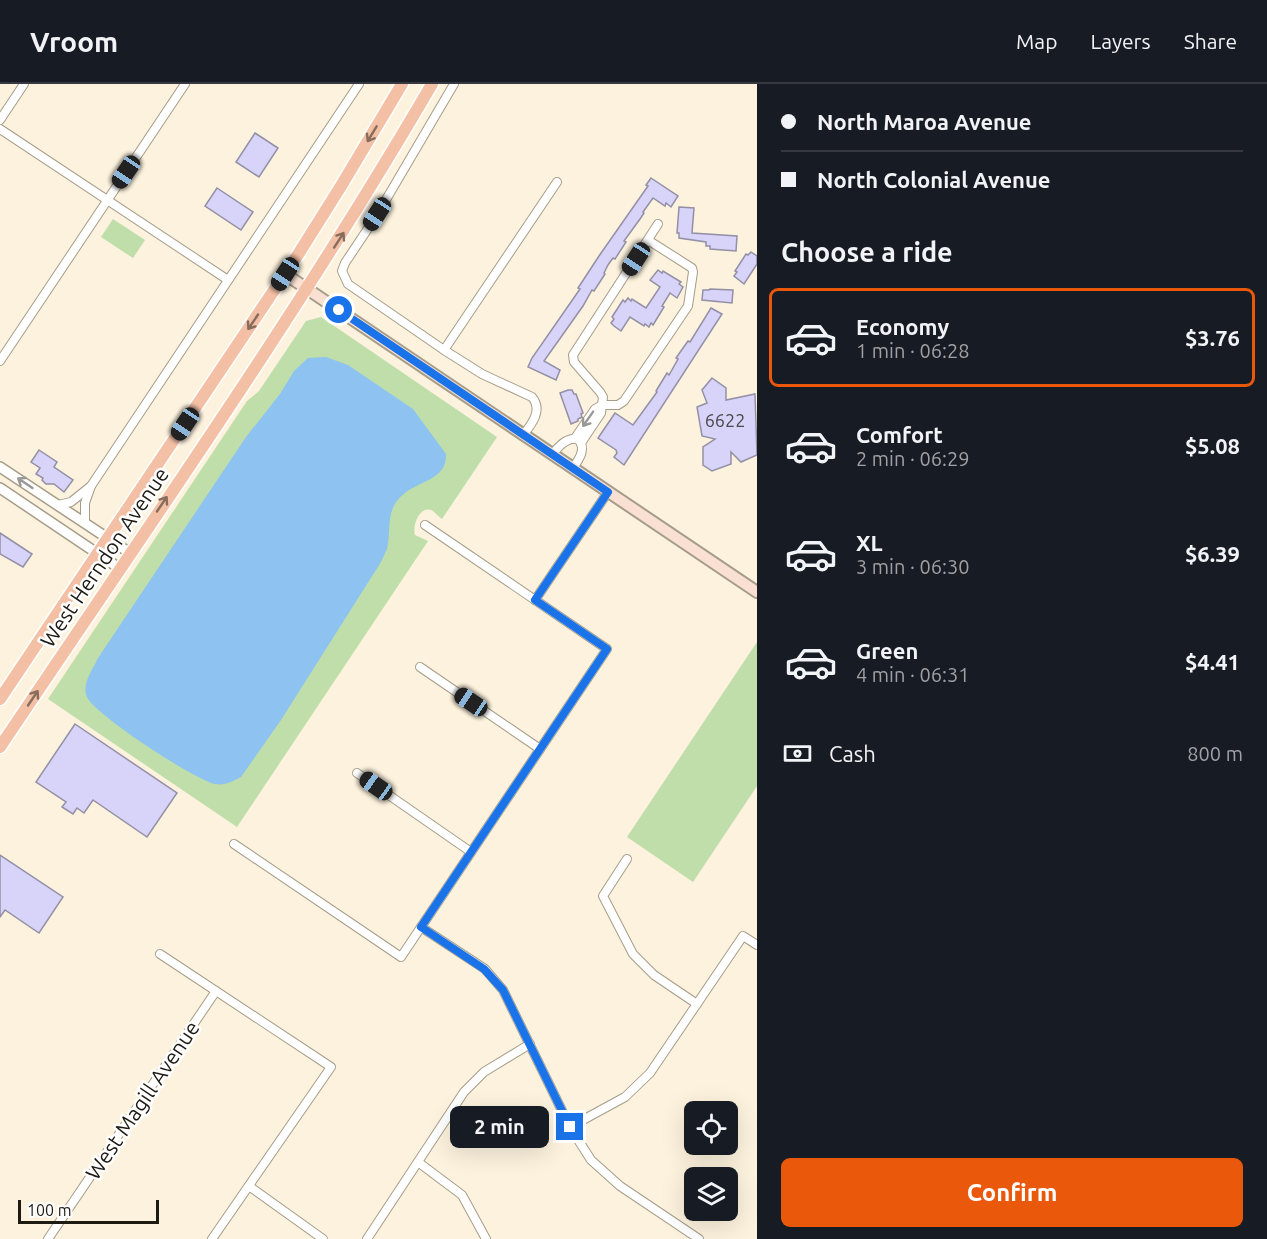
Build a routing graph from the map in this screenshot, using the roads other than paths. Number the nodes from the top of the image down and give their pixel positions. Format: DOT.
graph roads {
  1 [pos="24,84"];
  2 [pos="185,84"];
  3 [pos="359,84"];
  4 [pos="402,84"];
  5 [pos="432,84"];
  6 [pos="454,84"];
  7 [pos="0,120"];
  8 [pos="0,129"];
  9 [pos="557,182"];
  10 [pos="107,200"];
  11 [pos="658,224"];
  12 [pos="648,240"];
  13 [pos="285,274"];
  14 [pos="228,280"];
  15 [pos="307,289"];
  16 [pos="444,350"];
  17 [pos="0,361"];
  18 [pos="602,405"];
  19 [pos="523,435"];
  20 [pos="578,440"];
  21 [pos="552,454"];
  22 [pos="0,466"];
  23 [pos="573,468"];
  24 [pos="91,486"];
  25 [pos="0,488"];
  26 [pos="608,492"];
  27 [pos="58,505"];
  28 [pos="85,523"];
  29 [pos="425,525"];
  30 [pos="108,539"];
  31 [pos="129,553"];
  32 [pos="97,554"];
  33 [pos="119,568"];
  34 [pos="757,592"];
  35 [pos="535,600"];
  36 [pos="420,667"];
  37 [pos="0,699"];
  38 [pos="0,747"];
  39 [pos="540,749"];
  40 [pos="357,773"];
  41 [pos="234,844"];
  42 [pos="471,852"];
  43 [pos="627,860"];
  44 [pos="421,927"];
  45 [pos="757,945"];
  46 [pos="160,954"];
  47 [pos="216,992"];
  48 [pos="697,1004"];
  49 [pos="530,1044"];
  50 [pos="570,1127"];
  51 [pos="418,1162"];
  52 [pos="249,1186"];
  53 [pos="48,1239"];
  54 [pos="212,1239"];
  55 [pos="323,1239"];
  56 [pos="367,1239"];
  57 [pos="486,1239"];
  58 [pos="699,1239"];
  1 -- 7 [label="street"];
  2 -- 10 [label="street"];
  3 -- 14 [label="street, West Herndon Avenue"];
  4 -- 13 [label="main road, West Herndon Avenue, one-way"];
  15 -- 5 [label="main road, West Herndon Avenue, one-way"];
  6 -- 16 [label="street"];
  8 -- 10 [label="street"];
  9 -- 16 [label="street"];
  10 -- 14 [label="street"];
  10 -- 17 [label="street"];
  11 -- 12 [label="street"];
  12 -- 18 [label="street"];
  12 -- 18 [label="street"];
  13 -- 15 [label="main road"];
  13 -- 30 [label="main road, West Herndon Avenue, one-way"];
  14 -- 24 [label="street, West Herndon Avenue"];
  15 -- 19 [label="main road"];
  31 -- 15 [label="main road, West Herndon Avenue, one-way"];
  16 -- 19 [label="street"];
  18 -- 20 [label="street"];
  19 -- 21 [label="main road"];
  20 -- 21 [label="street"];
  20 -- 23 [label="street"];
  21 -- 23 [label="main road"];
  27 -- 22 [label="street, one-way"];
  23 -- 26 [label="main road"];
  24 -- 27 [label="street, West Herndon Avenue"];
  24 -- 28 [label="street, West Herndon Avenue"];
  25 -- 32 [label="street"];
  26 -- 34 [label="main road"];
  26 -- 35 [label="street"];
  27 -- 28 [label="street"];
  28 -- 30 [label="street"];
  29 -- 35 [label="street"];
  30 -- 31 [label="street"];
  30 -- 32 [label="main road, West Herndon Avenue"];
  31 -- 33 [label="main road, West Herndon Avenue"];
  32 -- 33 [label="street"];
  32 -- 37 [label="main road, West Herndon Avenue"];
  38 -- 33 [label="main road, West Herndon Avenue, one-way"];
  35 -- 39 [label="street"];
  36 -- 39 [label="street"];
  39 -- 42 [label="street"];
  40 -- 42 [label="street"];
  41 -- 44 [label="street"];
  42 -- 44 [label="street"];
  43 -- 48 [label="street"];
  44 -- 49 [label="street"];
  45 -- 48 [label="street"];
  46 -- 47 [label="street"];
  47 -- 52 [label="street"];
  47 -- 53 [label="street, West Magill Avenue"];
  48 -- 50 [label="street"];
  49 -- 50 [label="street"];
  49 -- 51 [label="street"];
  50 -- 58 [label="street"];
  51 -- 56 [label="street"];
  51 -- 57 [label="street"];
  52 -- 54 [label="street"];
  52 -- 55 [label="street"];
}
